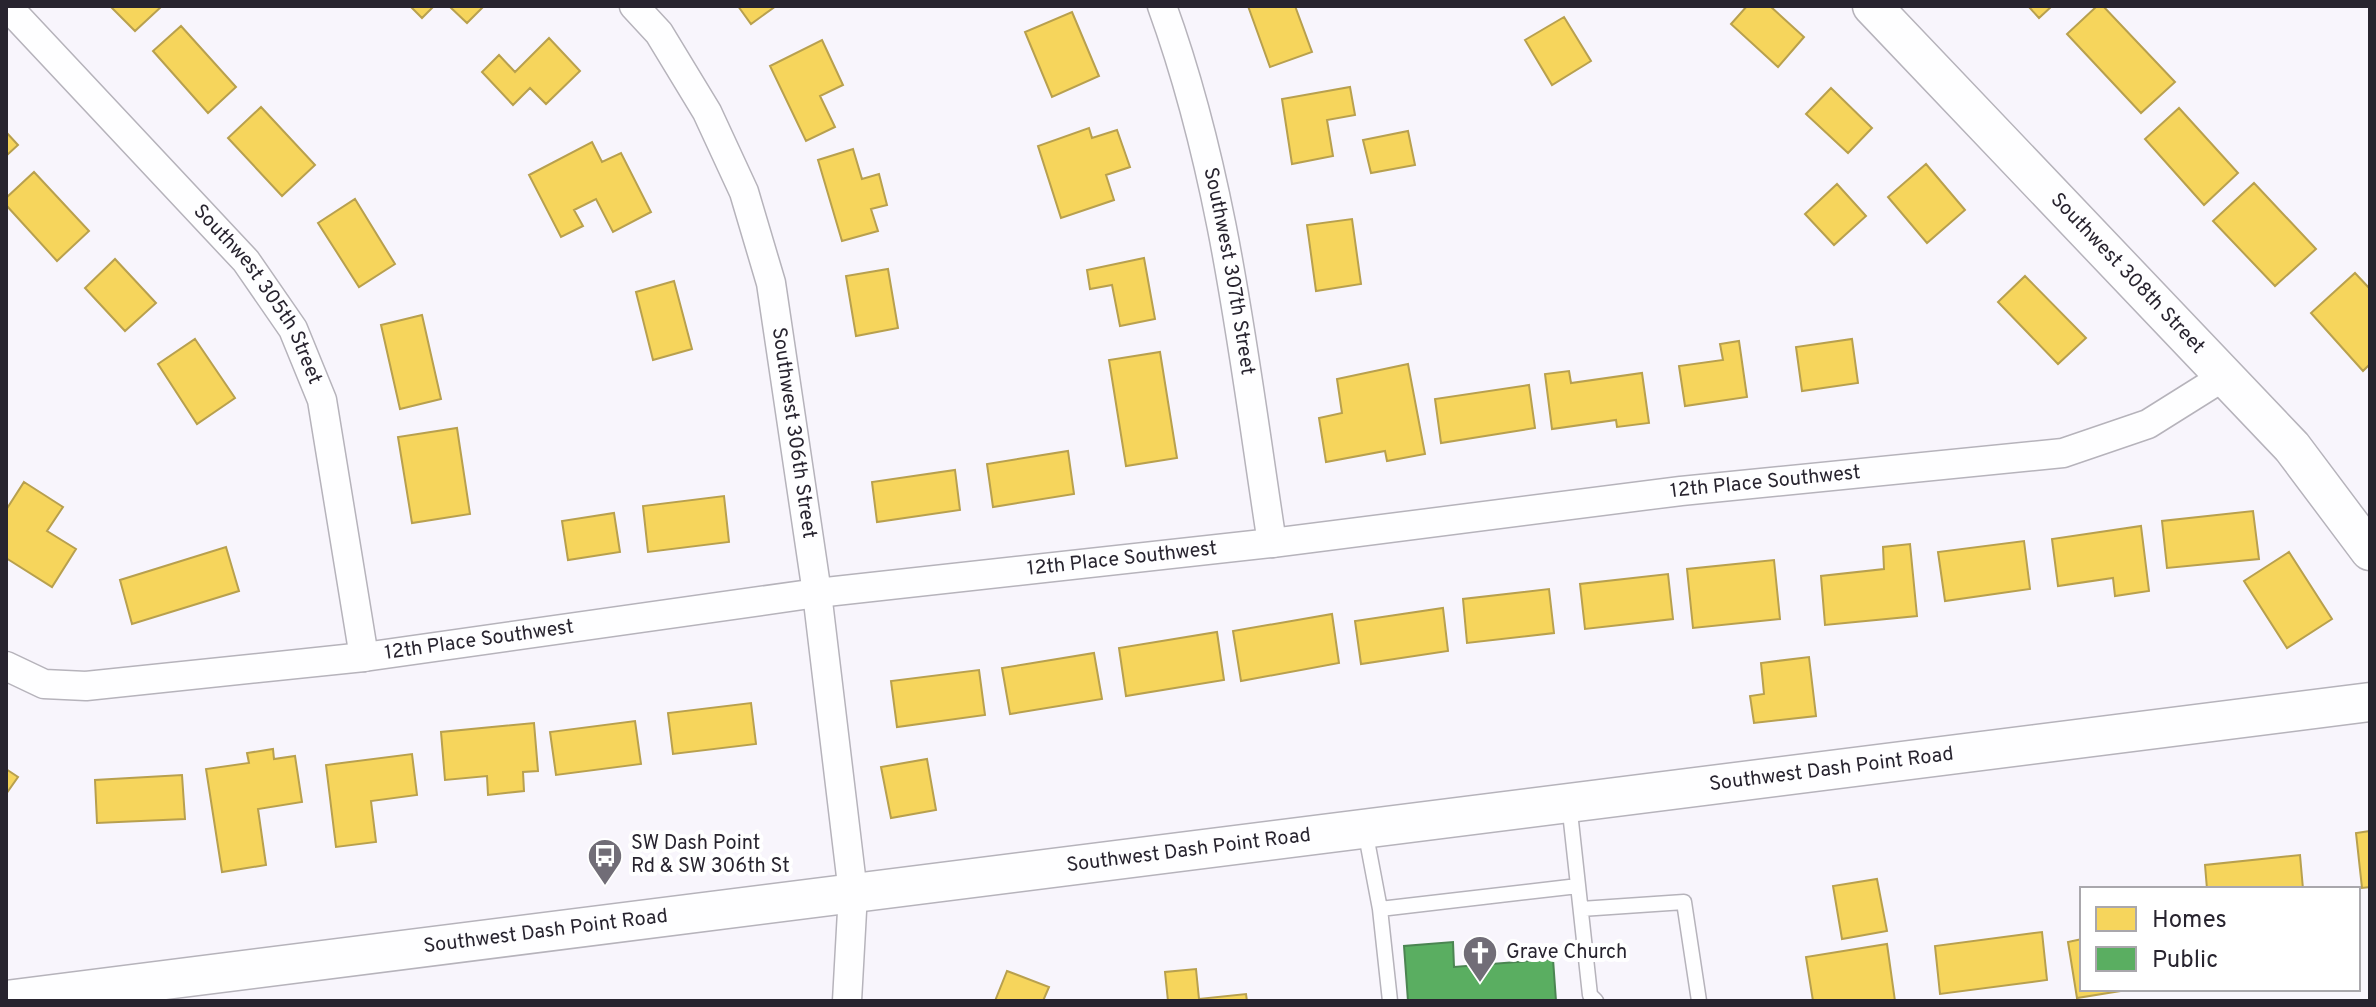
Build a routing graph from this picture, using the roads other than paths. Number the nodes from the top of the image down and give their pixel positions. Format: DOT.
graph roads {
  1 [pos="7,6"];
  2 [pos="634,6"];
  3 [pos="1162,6"];
  4 [pos="1872,6"];
  5 [pos="2223,377"];
  6 [pos="1272,543"];
  7 [pos="2370,551"];
  8 [pos="817,593"];
  9 [pos="364,657"];
  10 [pos="8,668"];
  11 [pos="2370,702"];
  12 [pos="1569,803"];
  13 [pos="1364,829"];
  14 [pos="1578,886"];
  15 [pos="853,893"];
  16 [pos="1380,909"];
  17 [pos="1581,909"];
  18 [pos="6,1000"];
  19 [pos="847,1001"];
  20 [pos="1390,1001"];
  21 [pos="1596,1001"];
  22 [pos="1699,1001"];
  1 -- 9 [label="street, Southwest 305th Street"];
  2 -- 8 [label="street, Southwest 306th Street"];
  3 -- 6 [label="street, Southwest 307th Street"];
  4 -- 5 [label="main road, Southwest 308th Street"];
  5 -- 6 [label="street, 12th Place Southwest"];
  5 -- 7 [label="main road, Southwest 308th Street"];
  6 -- 8 [label="street, 12th Place Southwest"];
  8 -- 9 [label="street, 12th Place Southwest"];
  8 -- 15 [label="street, Southwest 306th Street"];
  9 -- 10 [label="street, 12th Place Southwest"];
  11 -- 12 [label="main road, Southwest Dash Point Road"];
  12 -- 13 [label="main road, Southwest Dash Point Road"];
  12 -- 14 [label="lane"];
  13 -- 15 [label="main road, Southwest Dash Point Road"];
  13 -- 16 [label="lane"];
  14 -- 16 [label="lane"];
  14 -- 17 [label="lane"];
  15 -- 18 [label="main road, Southwest Dash Point Road"];
  15 -- 19 [label="street, Southwest 306th Street"];
  16 -- 20 [label="lane"];
  17 -- 21 [label="lane"];
  17 -- 22 [label="lane"];
}
